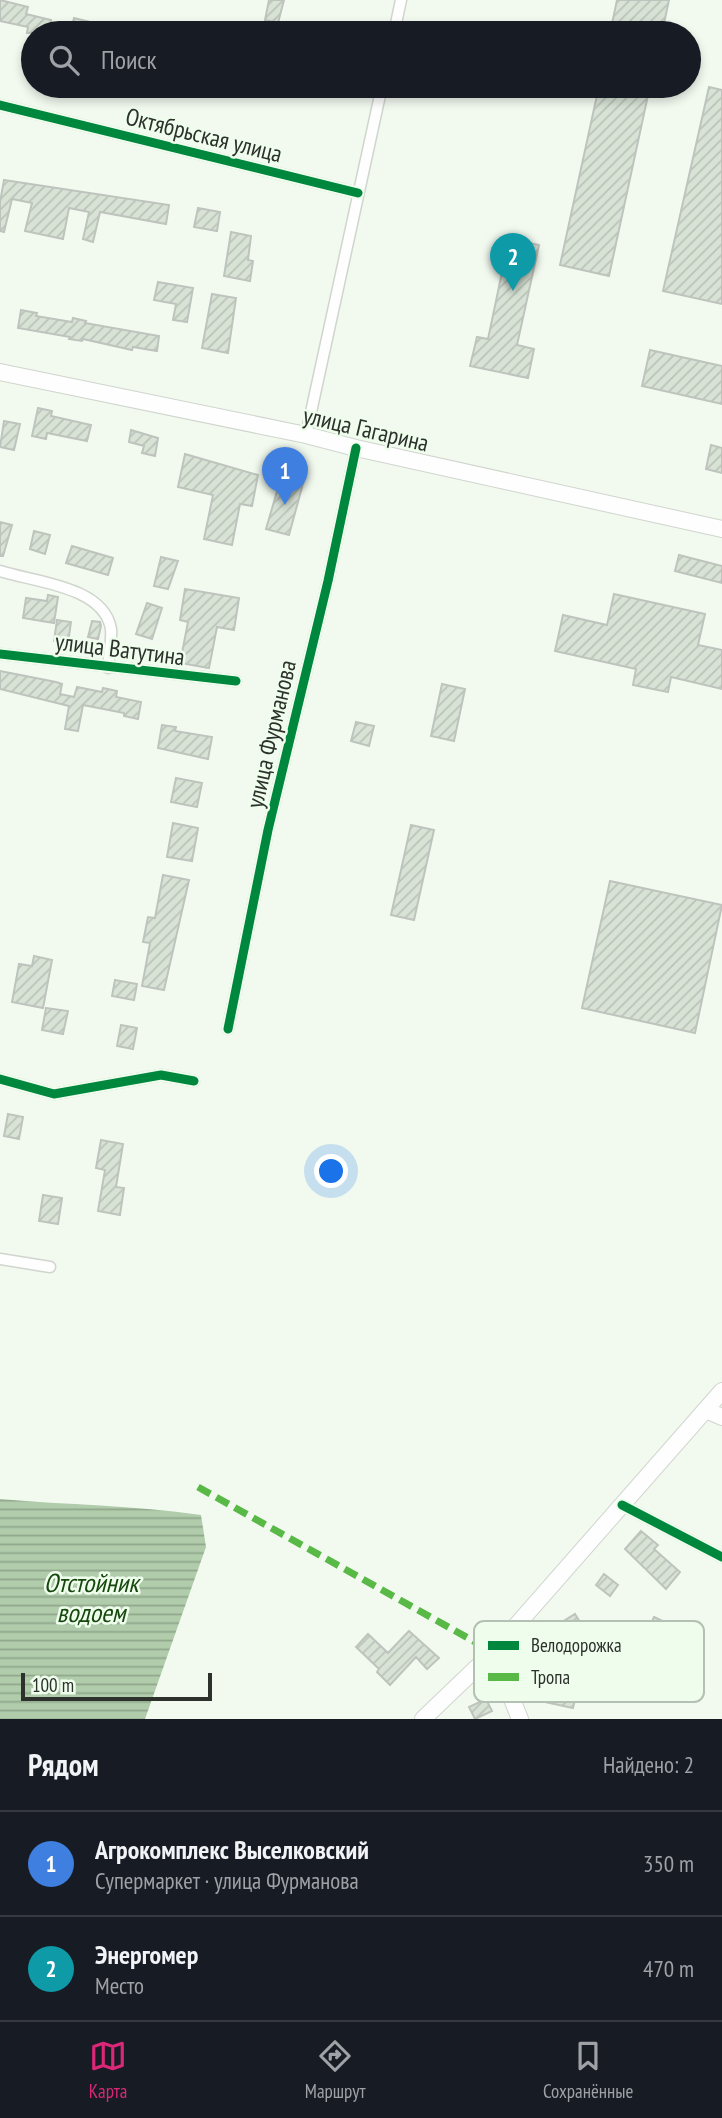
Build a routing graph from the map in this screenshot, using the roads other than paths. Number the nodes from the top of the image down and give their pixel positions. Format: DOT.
graph roads {
  1 [pos="401,0"];
  2 [pos="397,21"];
  3 [pos="379,98"];
  4 [pos="0,105"];
  5 [pos="358,193"];
  6 [pos="0,372"];
  7 [pos="306,435"];
  8 [pos="356,448"];
  9 [pos="722,528"];
  10 [pos="0,571"];
  11 [pos="0,654"];
  12 [pos="108,668"];
  13 [pos="236,681"];
  14 [pos="228,1029"];
  15 [pos="0,1079"];
  16 [pos="194,1082"];
  17 [pos="0,1259"];
  18 [pos="50,1268"];
  19 [pos="722,1391"];
  20 [pos="706,1410"];
  21 [pos="722,1417"];
  22 [pos="622,1505"];
  23 [pos="722,1557"];
  24 [pos="520,1621"];
  25 [pos="474,1670"];
  26 [pos="513,1702"];
  27 [pos="423,1719"];
  28 [pos="520,1719"];
  1 -- 2 [label="street"];
  3 -- 5 [label="street"];
  4 -- 5 [label="street, Октябрьская улица"];
  5 -- 7 [label="street"];
  6 -- 7 [label="main road, улица Гагарина"];
  7 -- 8 [label="main road, улица Гагарина"];
  8 -- 9 [label="main road, улица Гагарина"];
  8 -- 14 [label="street, улица Фурманова"];
  10 -- 12 [label="street"];
  11 -- 12 [label="street, улица Ватутина"];
  12 -- 13 [label="street, улица Ватутина"];
  15 -- 16 [label="street"];
  17 -- 18 [label="street"];
  19 -- 20 [label="main road"];
  20 -- 21 [label="main road"];
  20 -- 22 [label="main road"];
  22 -- 23 [label="street"];
  22 -- 24 [label="main road"];
  25 -- 27 [label="main road"];
  26 -- 28 [label="main road"];
}
